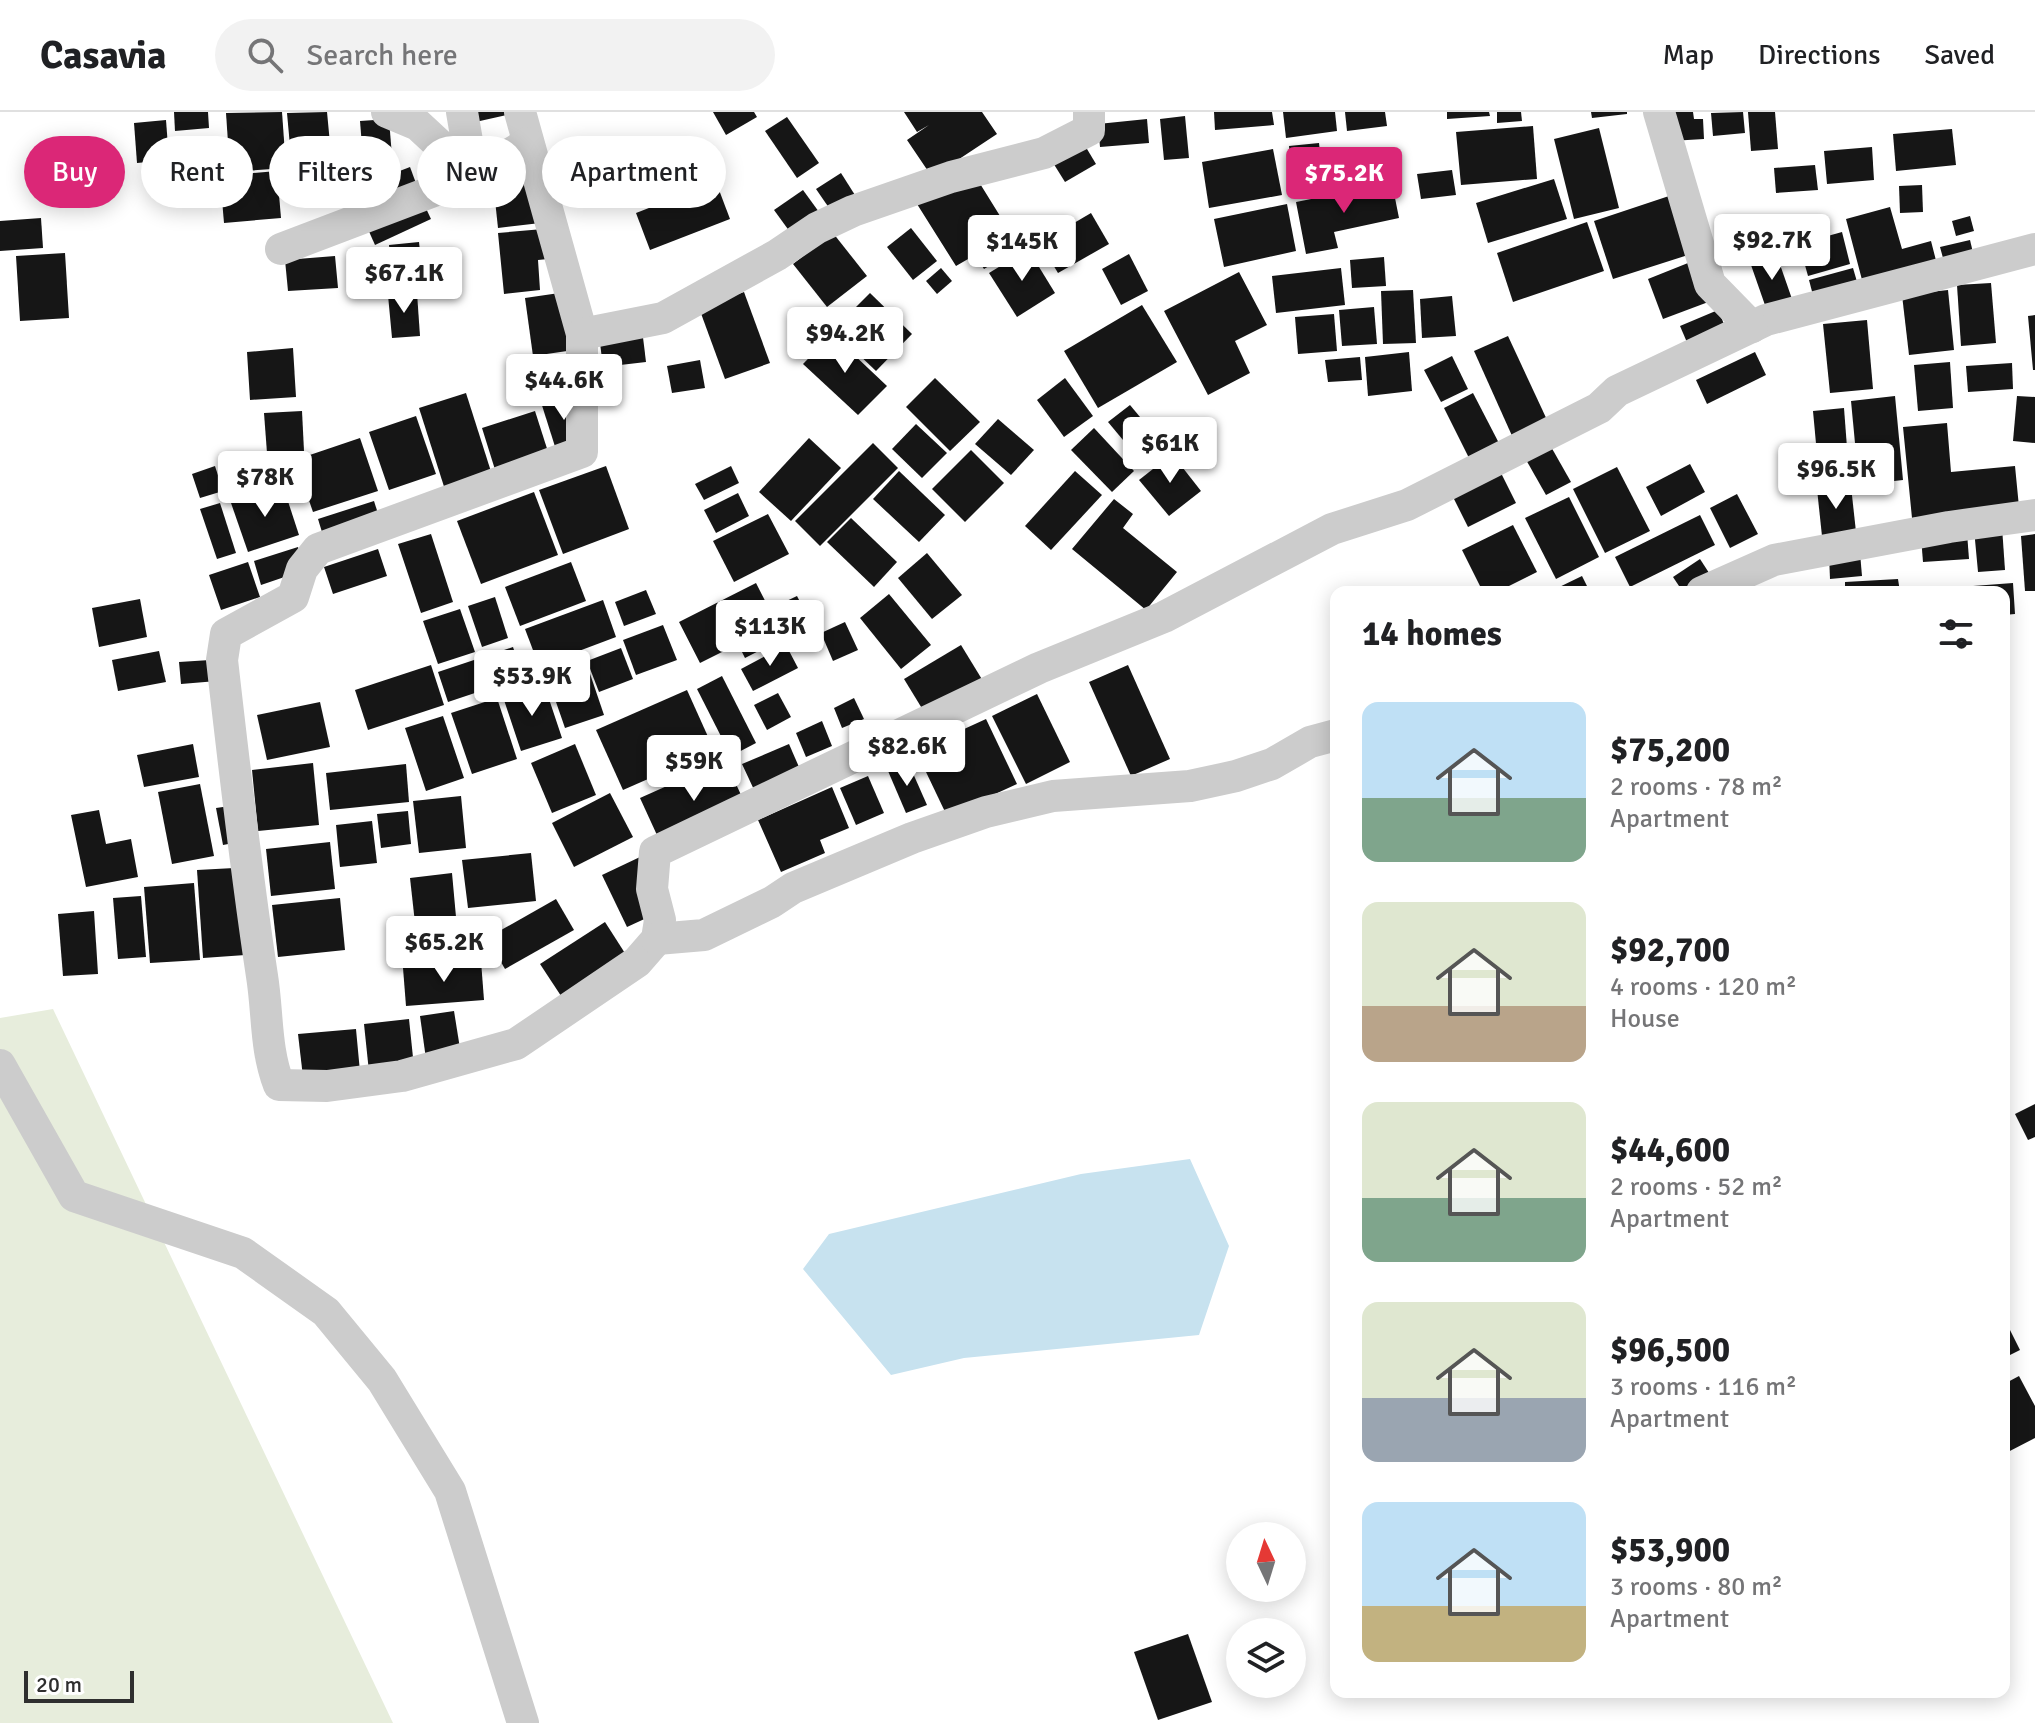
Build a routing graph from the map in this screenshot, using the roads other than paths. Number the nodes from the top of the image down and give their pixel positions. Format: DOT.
graph roads {
  1 [pos="387,112"];
  2 [pos="462,112"];
  3 [pos="520,112"];
  4 [pos="1089,112"];
  5 [pos="1659,112"];
  6 [pos="430,136"];
  7 [pos="466,136"];
  8 [pos="528,143"];
  9 [pos="417,197"];
  10 [pos="281,249"];
  11 [pos="2035,249"];
  12 [pos="1752,327"];
  13 [pos="582,334"];
  14 [pos="2035,515"];
  15 [pos="1716,586"];
  16 [pos="1330,737"];
  17 [pos="657,939"];
  18 [pos="0,1065"];
  19 [pos="523,1723"];
  1 -- 6 [label="street"];
  2 -- 7 [label="street"];
  3 -- 8 [label="street"];
  4 -- 13 [label="street"];
  5 -- 12 [label="street"];
  8 -- 13 [label="street"];
  9 -- 10 [label="street"];
  11 -- 12 [label="street"];
  12 -- 17 [label="street"];
  13 -- 17 [label="street"];
  14 -- 15 [label="street"];
  16 -- 17 [label="street"];
  18 -- 19 [label="street"];
}
